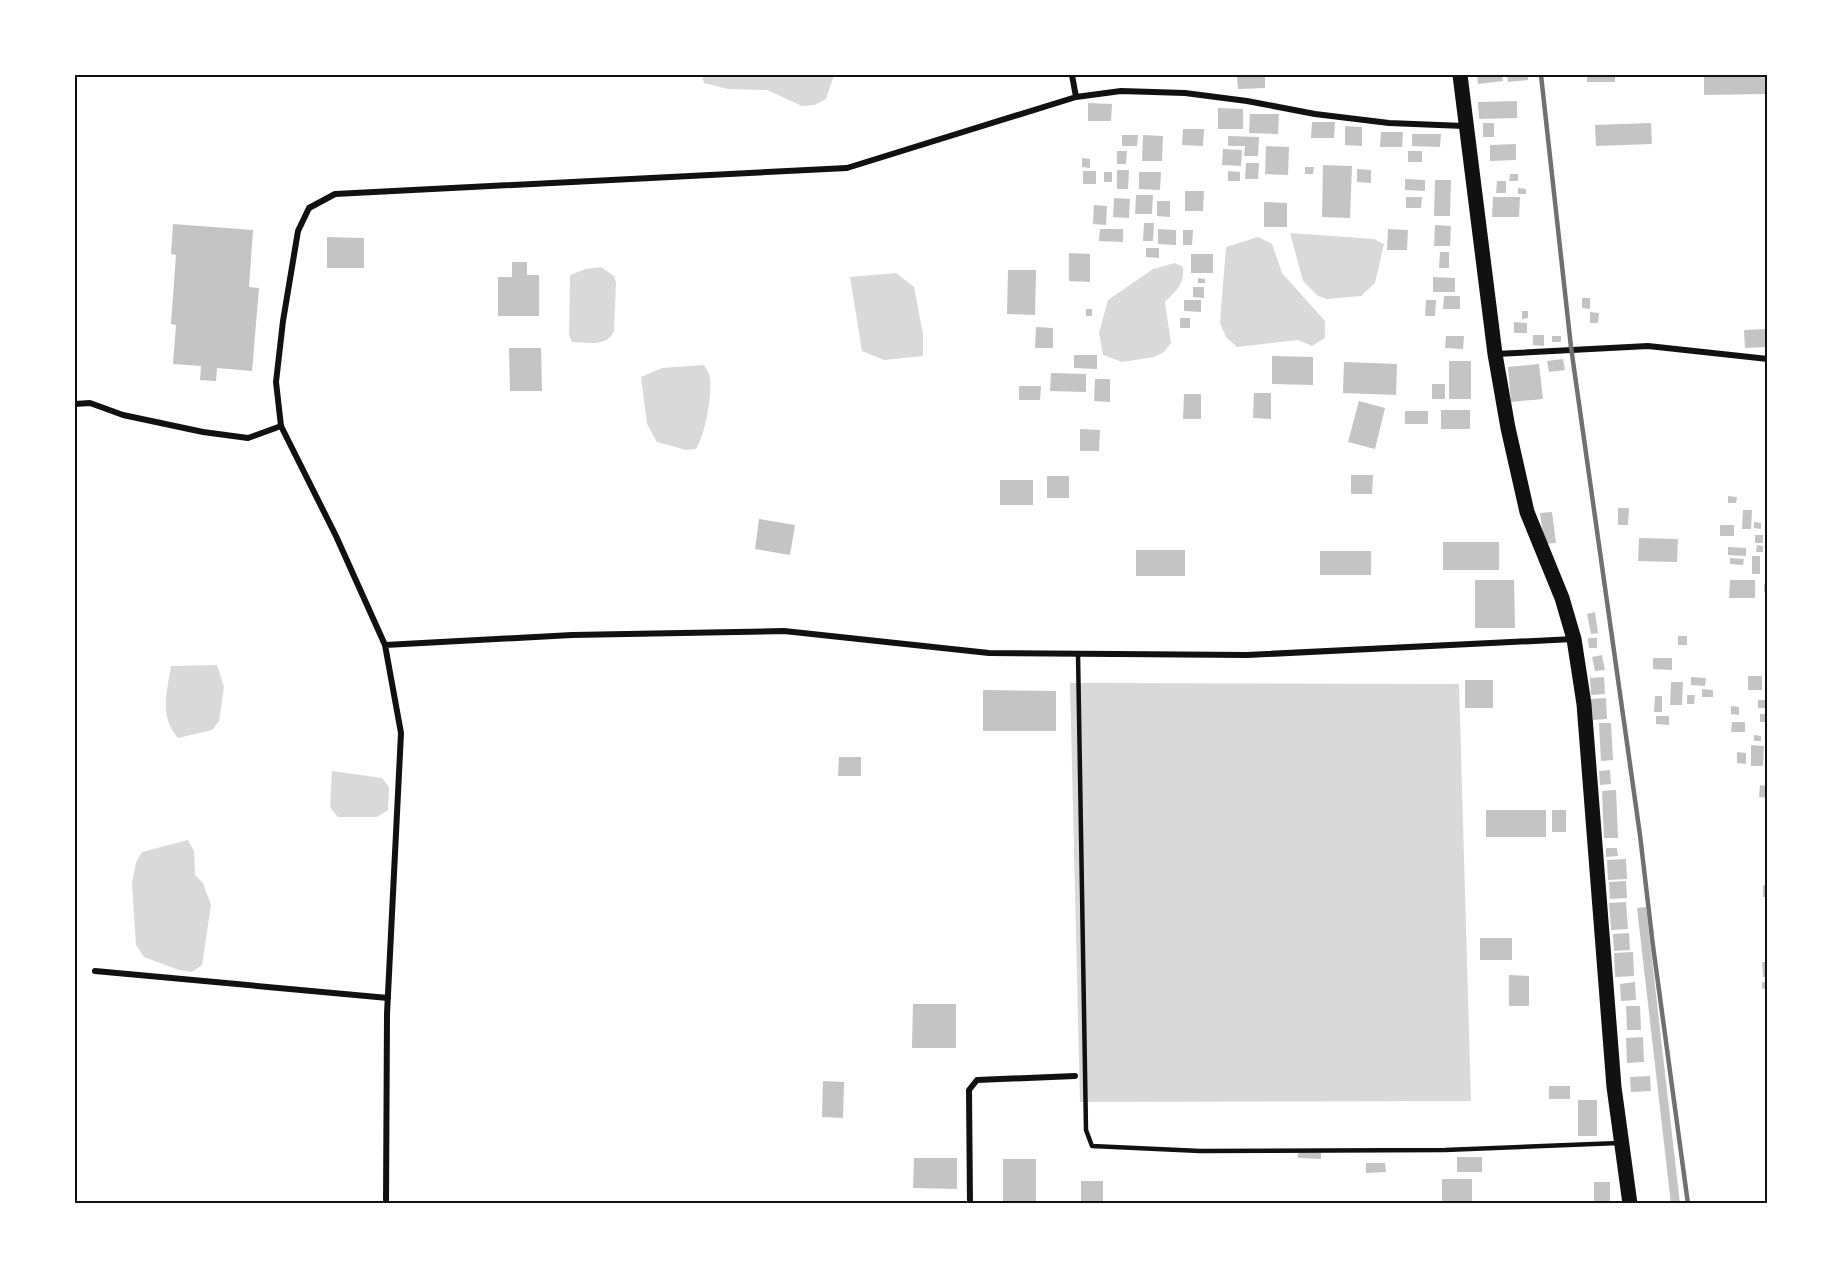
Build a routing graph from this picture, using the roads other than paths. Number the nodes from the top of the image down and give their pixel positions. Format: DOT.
graph roads {
  1 [pos="1072,75"];
  2 [pos="1460,75"];
  3 [pos="1076,98"];
  4 [pos="1465,126"];
  5 [pos="1496,354"];
  6 [pos="1768,359"];
  7 [pos="75,404"];
  8 [pos="281,426"];
  9 [pos="1574,639"];
  10 [pos="385,645"];
  11 [pos="1078,654"];
  12 [pos="95,971"];
  13 [pos="388,998"];
  14 [pos="1075,1076"];
  15 [pos="1622,1143"];
  16 [pos="386,1204"];
  17 [pos="970,1204"];
  18 [pos="1630,1204"];
  1 -- 3 [label="street"];
  2 -- 4 [label="highway"];
  3 -- 4 [label="street"];
  3 -- 8 [label="street"];
  4 -- 5 [label="highway"];
  5 -- 6 [label="street"];
  5 -- 9 [label="highway"];
  7 -- 8 [label="street"];
  8 -- 10 [label="street"];
  9 -- 11 [label="street"];
  9 -- 15 [label="highway"];
  10 -- 11 [label="street"];
  10 -- 13 [label="street"];
  11 -- 15 [label="lane"];
  12 -- 13 [label="street"];
  13 -- 16 [label="street"];
  14 -- 17 [label="street"];
  15 -- 18 [label="highway"];
}
